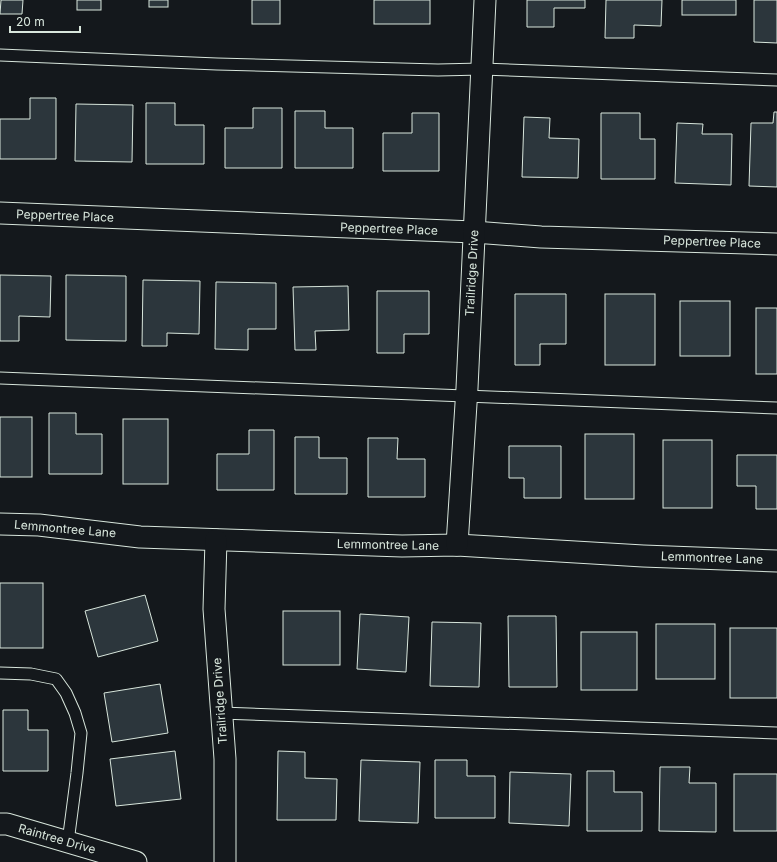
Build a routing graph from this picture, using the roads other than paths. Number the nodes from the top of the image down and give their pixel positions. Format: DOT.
graph roads {
  1 [pos="485,0"];
  2 [pos="0,55"];
  3 [pos="482,69"];
  4 [pos="777,80"];
  5 [pos="0,213"];
  6 [pos="474,232"];
  7 [pos="777,244"];
  8 [pos="0,378"];
  9 [pos="466,396"];
  10 [pos="777,408"];
  11 [pos="0,524"];
  12 [pos="216,540"];
  13 [pos="457,545"];
  14 [pos="777,561"];
  15 [pos="0,673"];
  16 [pos="221,714"];
  17 [pos="777,733"];
  18 [pos="0,824"];
  19 [pos="68,842"];
  20 [pos="136,862"];
  21 [pos="224,862"];
  1 -- 3 [label="street, Trailridge Drive"];
  2 -- 3 [label="lane"];
  3 -- 4 [label="lane"];
  3 -- 6 [label="street, Trailridge Drive"];
  5 -- 6 [label="street, Peppertree Place"];
  6 -- 7 [label="street, Peppertree Place"];
  6 -- 9 [label="street, Trailridge Drive"];
  8 -- 9 [label="lane"];
  9 -- 10 [label="lane"];
  9 -- 13 [label="street, Trailridge Drive"];
  11 -- 12 [label="street, Lemmontree Lane"];
  12 -- 13 [label="street, Lemmontree Lane"];
  12 -- 16 [label="street, Trailridge Drive"];
  13 -- 14 [label="street, Lemmontree Lane"];
  15 -- 19 [label="lane"];
  16 -- 17 [label="lane"];
  16 -- 21 [label="street, Trailridge Drive"];
  18 -- 19 [label="street, Raintree Drive"];
  19 -- 20 [label="street, Raintree Drive"];
}
